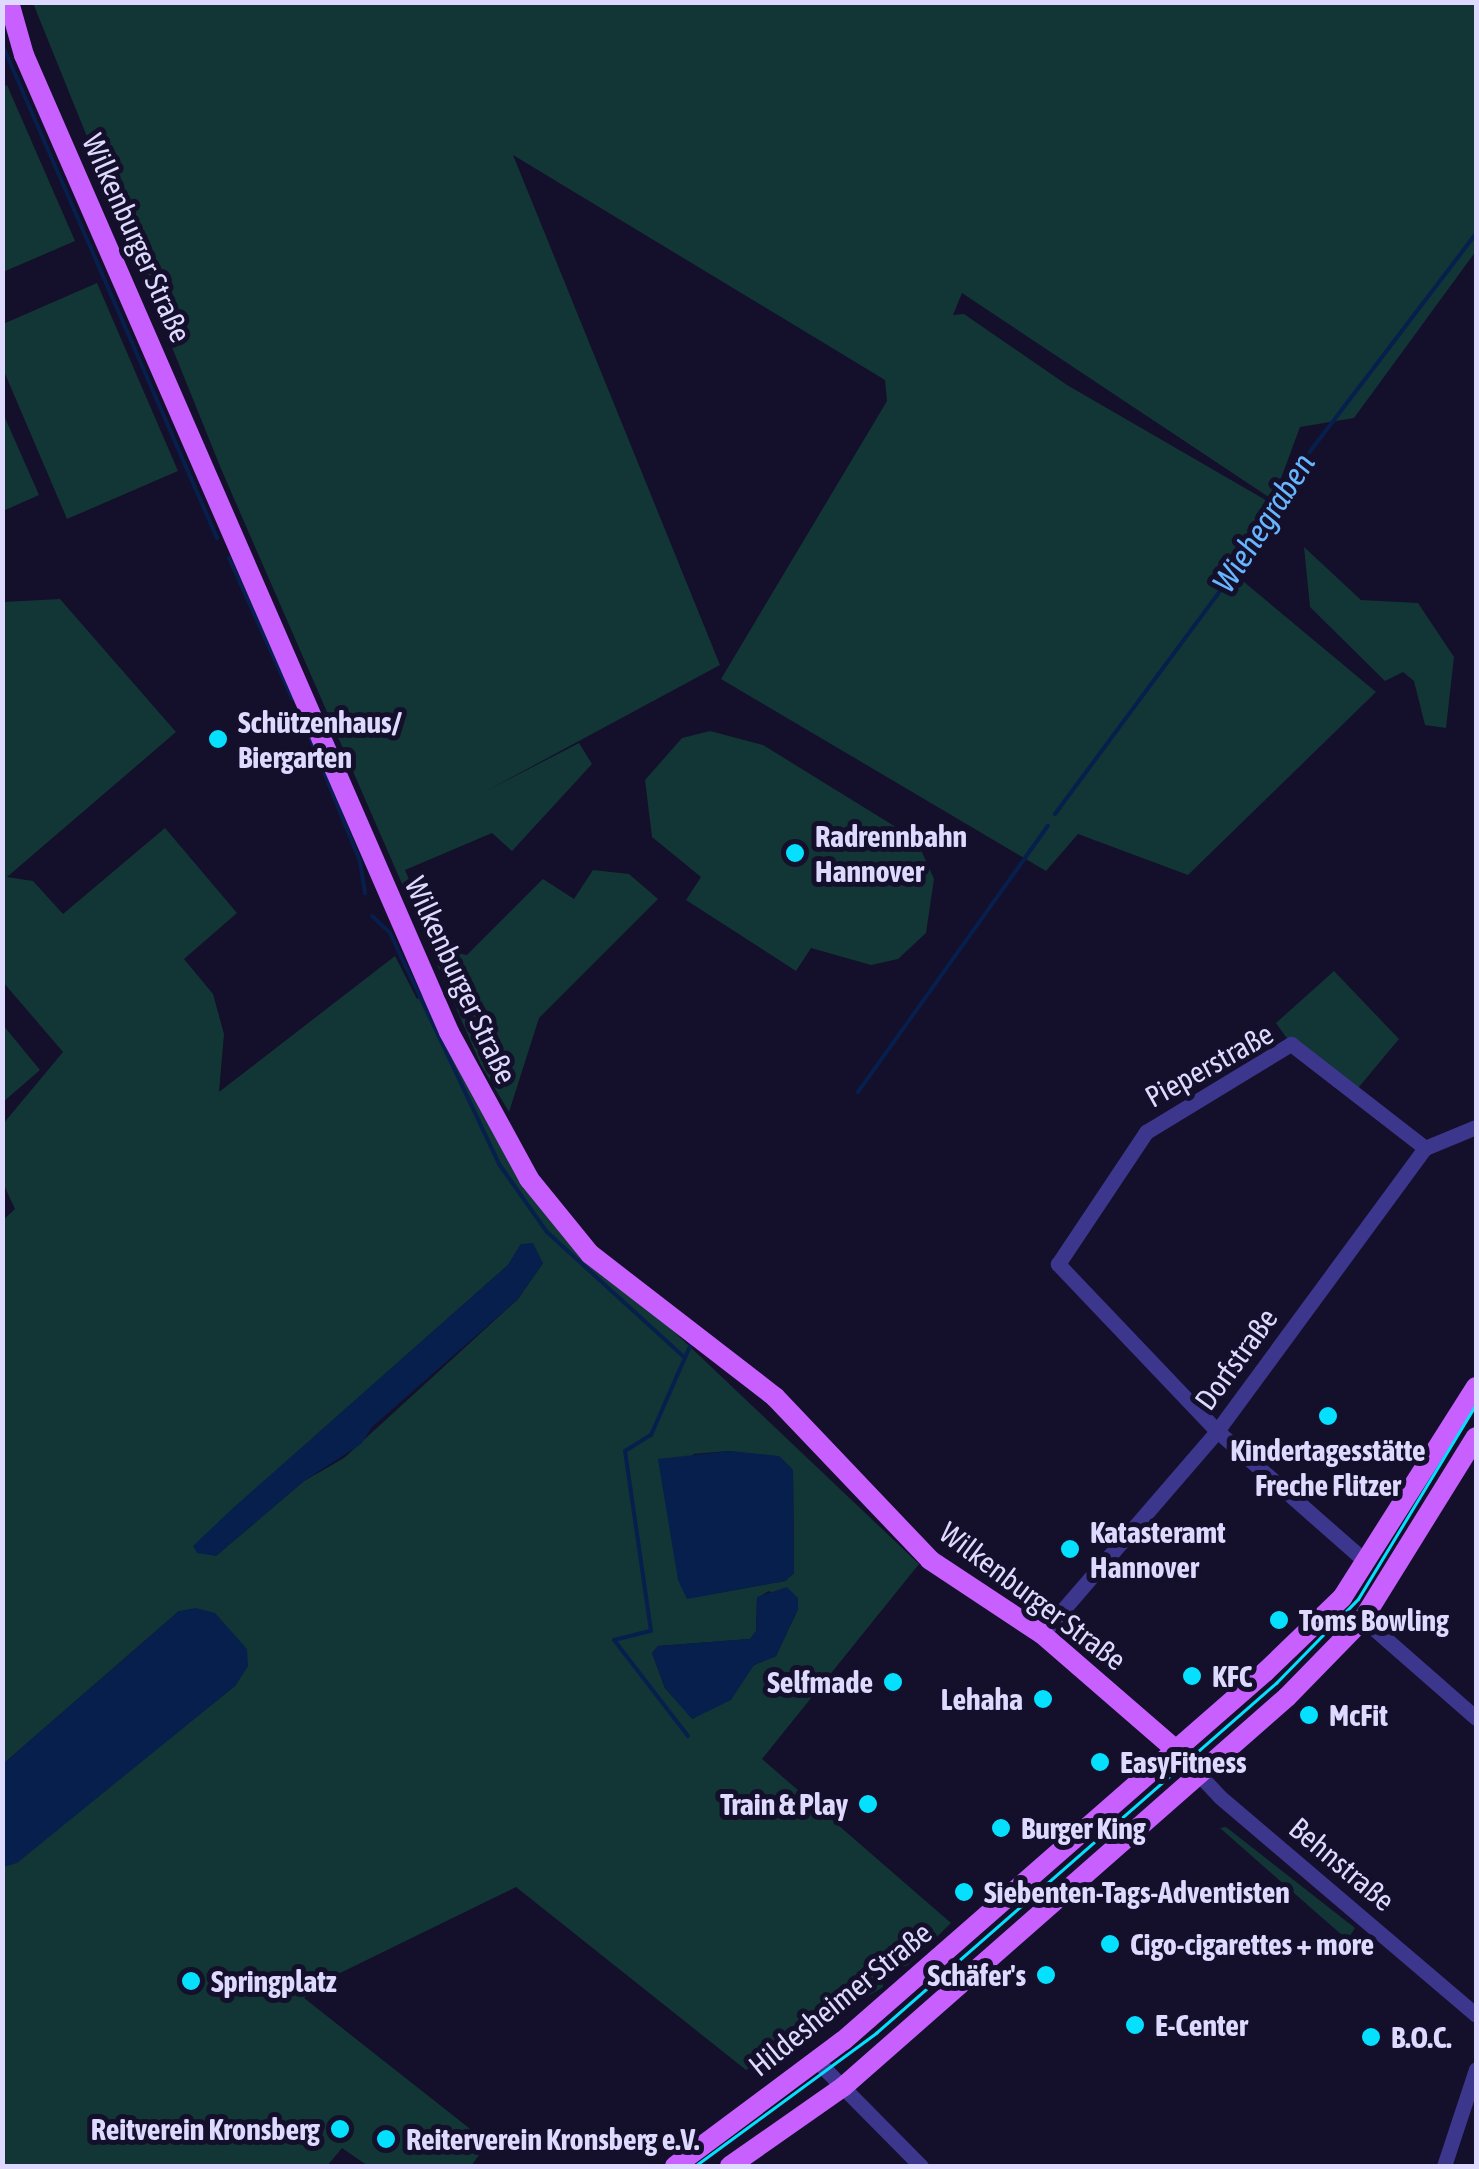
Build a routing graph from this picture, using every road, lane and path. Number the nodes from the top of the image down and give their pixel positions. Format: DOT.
graph roads {
  1 [pos="9,2"];
  2 [pos="1476,1128"];
  3 [pos="1425,1148"];
  4 [pos="1476,1388"];
  5 [pos="1217,1431"];
  6 [pos="1474,1449"];
  7 [pos="1365,1561"];
  8 [pos="1363,1619"];
  9 [pos="1042,1634"];
  10 [pos="1476,1718"];
  11 [pos="1176,1750"];
  12 [pos="1201,1777"];
  13 [pos="1476,2015"];
  14 [pos="817,2061"];
  15 [pos="1476,2069"];
  16 [pos="843,2087"];
  17 [pos="675,2166"];
  18 [pos="730,2166"];
  19 [pos="921,2166"];
  20 [pos="1444,2166"];
  1 -- 9 [label="main road, Wilkenburger Straße"];
  2 -- 3 [label="street"];
  3 -- 5 [label="street, Dorfstraße"];
  3 -- 5 [label="street, Pieperstraße"];
  4 -- 7 [label="main road, Hildesheimer Straße"];
  5 -- 7 [label="street"];
  5 -- 9 [label="street, Dorfstraße"];
  6 -- 8 [label="main road"];
  7 -- 11 [label="main road, Hildesheimer Straße"];
  8 -- 10 [label="street"];
  8 -- 12 [label="main road"];
  9 -- 11 [label="main road, Wilkenburger Straße"];
  11 -- 12 [label="street, Behnstraße"];
  11 -- 14 [label="main road, Hildesheimer Straße"];
  12 -- 13 [label="street, Behnstraße"];
  12 -- 16 [label="main road"];
  14 -- 16 [label="street"];
  14 -- 17 [label="main road, Hildesheimer Straße"];
  15 -- 20 [label="street"];
  16 -- 18 [label="main road"];
  16 -- 19 [label="street"];
}
